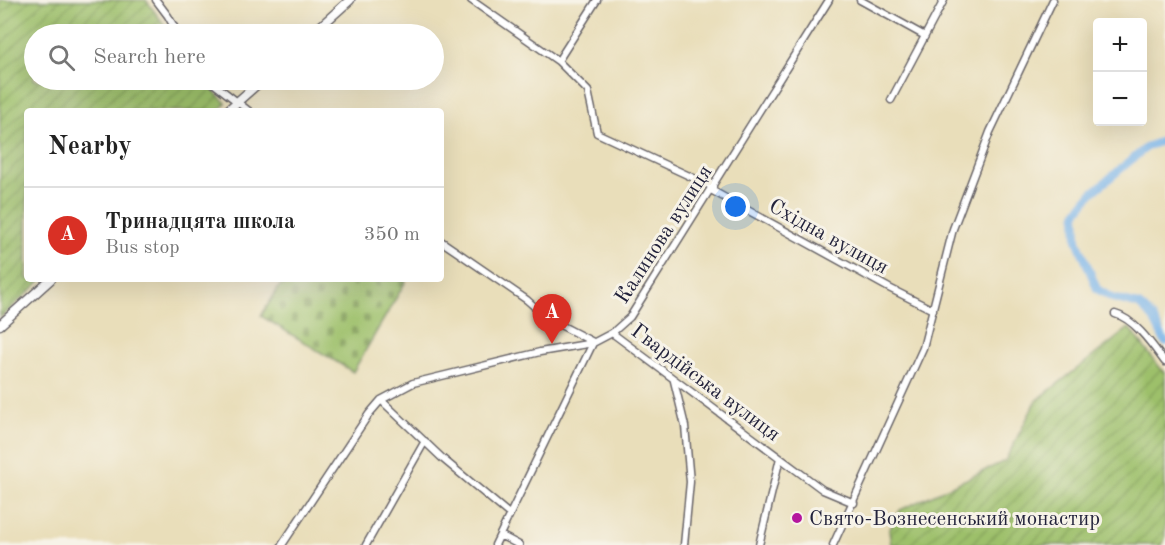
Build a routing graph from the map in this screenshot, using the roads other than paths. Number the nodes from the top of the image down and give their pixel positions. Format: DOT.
graph roads {
  1 [pos="156,0"];
  2 [pos="350,0"];
  3 [pos="471,0"];
  4 [pos="597,0"];
  5 [pos="830,0"];
  6 [pos="860,0"];
  7 [pos="944,0"];
  8 [pos="1053,0"];
  9 [pos="172,24"];
  10 [pos="323,24"];
  11 [pos="925,36"];
  12 [pos="558,62"];
  13 [pos="222,90"];
  14 [pos="251,90"];
  15 [pos="891,100"];
  16 [pos="237,102"];
  17 [pos="230,108"];
  18 [pos="245,108"];
  19 [pos="712,188"];
  20 [pos="444,243"];
  21 [pos="48,282"];
  22 [pos="933,310"];
  23 [pos="1115,314"];
  24 [pos="0,325"];
  25 [pos="612,333"];
  26 [pos="593,343"];
  27 [pos="1165,362"];
  28 [pos="674,381"];
  29 [pos="381,400"];
  30 [pos="425,441"];
  31 [pos="780,458"];
  32 [pos="854,503"];
  33 [pos="509,514"];
  34 [pos="500,535"];
  35 [pos="282,545"];
  36 [pos="366,545"];
  37 [pos="495,545"];
  38 [pos="519,545"];
  39 [pos="684,545"];
  40 [pos="759,545"];
  41 [pos="833,545"];
  1 -- 9 [label="street"];
  2 -- 10 [label="main road"];
  3 -- 12 [label="street, Східна вулиця"];
  4 -- 12 [label="street"];
  5 -- 19 [label="street, Калинова вулиця"];
  6 -- 11 [label="street"];
  7 -- 11 [label="street"];
  8 -- 22 [label="street"];
  11 -- 15 [label="street"];
  12 -- 19 [label="street, Східна вулиця"];
  13 -- 16 [label="street"];
  14 -- 16 [label="main road"];
  16 -- 17 [label="main road"];
  16 -- 18 [label="street"];
  19 -- 22 [label="street, Східна вулиця"];
  19 -- 25 [label="street, Калинова вулиця"];
  20 -- 26 [label="street"];
  21 -- 24 [label="main road"];
  22 -- 32 [label="street"];
  23 -- 27 [label="street"];
  25 -- 26 [label="street, Калинова вулиця"];
  25 -- 28 [label="street, Гвардійська вулиця"];
  26 -- 29 [label="street, Калинова вулиця"];
  26 -- 33 [label="street"];
  28 -- 31 [label="street, Гвардійська вулиця"];
  28 -- 39 [label="street"];
  29 -- 30 [label="street"];
  29 -- 35 [label="street"];
  30 -- 33 [label="street"];
  30 -- 36 [label="street"];
  31 -- 32 [label="street, Гвардійська вулиця"];
  31 -- 40 [label="street, Гвардійська вулиця"];
  32 -- 41 [label="street"];
  33 -- 34 [label="street"];
  34 -- 37 [label="street"];
  34 -- 38 [label="street"];
}
